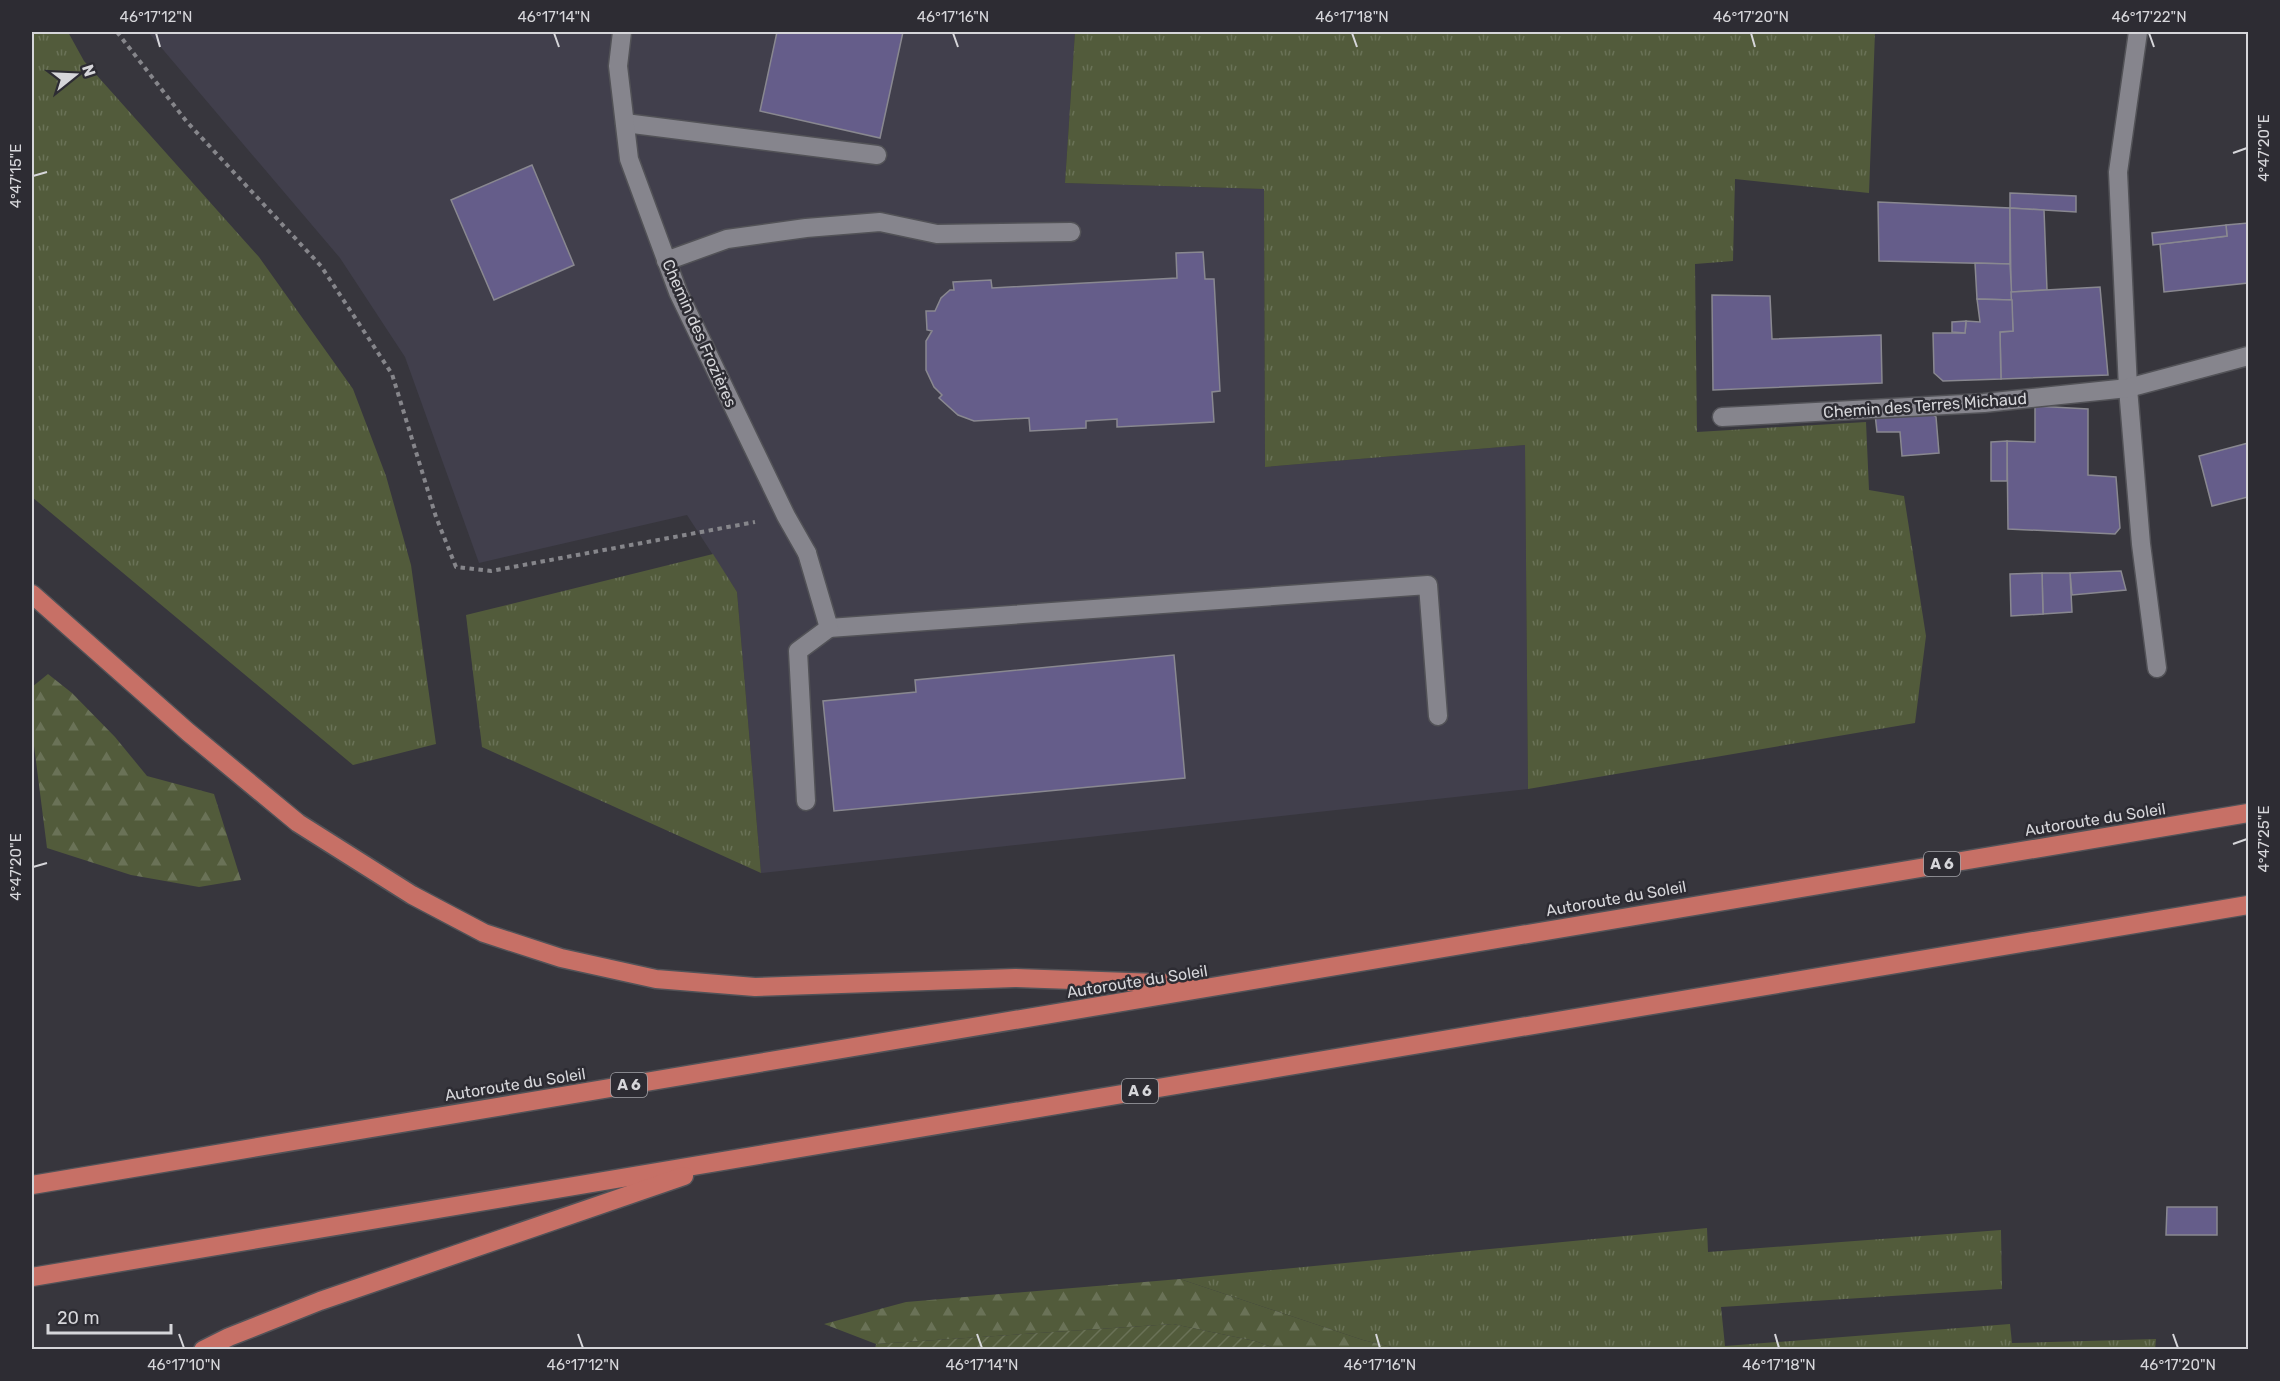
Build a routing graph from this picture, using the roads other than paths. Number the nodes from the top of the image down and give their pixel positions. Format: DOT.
graph roads {
  1 [pos="622,32"];
  2 [pos="2138,32"];
  3 [pos="625,123"];
  4 [pos="877,155"];
  5 [pos="1071,232"];
  6 [pos="666,261"];
  7 [pos="2248,356"];
  8 [pos="2128,388"];
  9 [pos="1722,417"];
  10 [pos="32,594"];
  11 [pos="830,628"];
  12 [pos="2157,668"];
  13 [pos="1438,716"];
  14 [pos="806,801"];
  15 [pos="2248,813"];
  16 [pos="2248,905"];
  17 [pos="1227,986"];
  18 [pos="735,1158"];
  19 [pos="32,1185"];
  20 [pos="32,1276"];
  21 [pos="203,1350"];
  1 -- 3 [label="street, Chemin des Frozières"];
  2 -- 8 [label="street"];
  3 -- 4 [label="street"];
  3 -- 6 [label="street, Chemin des Frozières"];
  5 -- 6 [label="street"];
  6 -- 11 [label="street, Chemin des Frozières"];
  7 -- 8 [label="street, Chemin des Terres Michaud"];
  8 -- 9 [label="street, Chemin des Terres Michaud"];
  8 -- 12 [label="street"];
  10 -- 17 [label="highway"];
  11 -- 13 [label="street"];
  11 -- 14 [label="street"];
  15 -- 17 [label="highway, Autoroute du Soleil / A 6"];
  16 -- 18 [label="highway, A 6"];
  17 -- 19 [label="highway, Autoroute du Soleil / A 6"];
  18 -- 20 [label="highway, A 6"];
  18 -- 21 [label="highway"];
}
